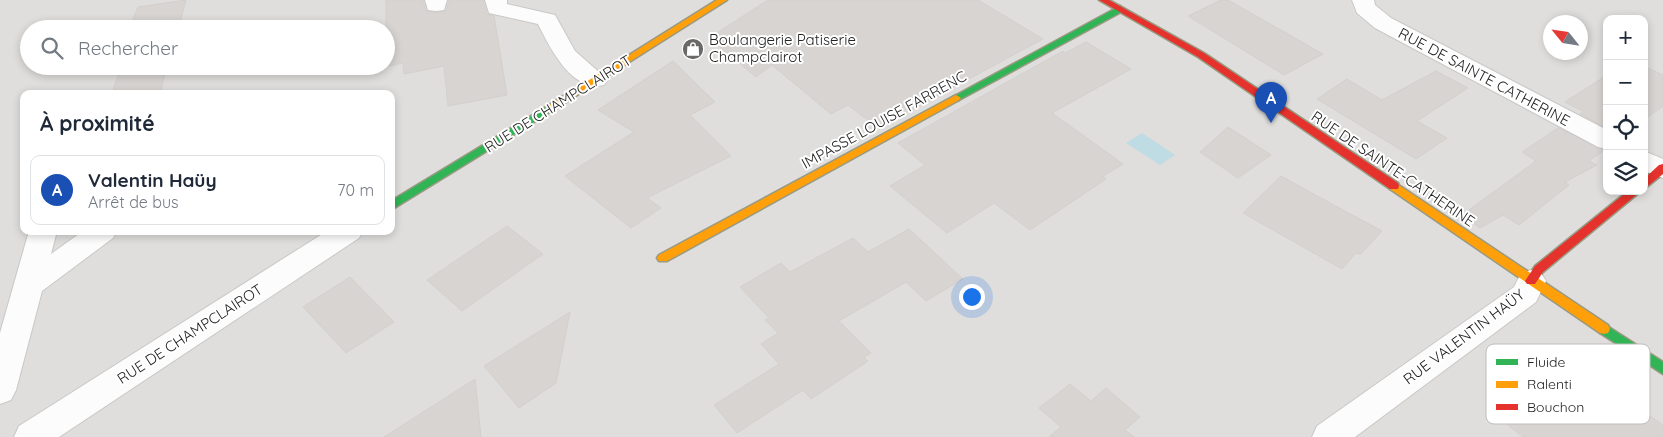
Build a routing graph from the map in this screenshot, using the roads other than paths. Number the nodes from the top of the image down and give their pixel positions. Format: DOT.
graph roads {
  1 [pos="496,0"];
  2 [pos="723,0"];
  3 [pos="1103,0"];
  4 [pos="1369,3"];
  5 [pos="1120,9"];
  6 [pos="596,80"];
  7 [pos="1603,139"];
  8 [pos="1631,195"];
  9 [pos="395,204"];
  10 [pos="42,235"];
  11 [pos="98,235"];
  12 [pos="343,235"];
  13 [pos="663,258"];
  14 [pos="1531,281"];
  15 [pos="28,286"];
  16 [pos="1626,344"];
  17 [pos="1650,360"];
  18 [pos="1663,369"];
  19 [pos="0,390"];
  20 [pos="31,437"];
  21 [pos="1329,437"];
  1 -- 6 [label="street"];
  2 -- 6 [label="street, RUE DE CHAMPCLAIROT"];
  3 -- 5 [label="street, RUE DE SAINTE-CATHERINE"];
  4 -- 7 [label="street, RUE DE SAINTE CATHERINE"];
  5 -- 13 [label="street, IMPASSE LOUISE FARRENC"];
  5 -- 14 [label="street, RUE DE SAINTE-CATHERINE"];
  6 -- 9 [label="street, RUE DE CHAMPCLAIROT"];
  8 -- 14 [label="street, RUE VALENTIN HAÜY"];
  10 -- 15 [label="street"];
  11 -- 15 [label="street"];
  12 -- 20 [label="street, RUE DE CHAMPCLAIROT"];
  14 -- 16 [label="street, RUE DE SAINTE-CATHERINE"];
  14 -- 21 [label="street, RUE VALENTIN HAÜY"];
  15 -- 19 [label="street"];
  17 -- 18 [label="street, RUE DE SAINTE-CATHERINE"];
}
